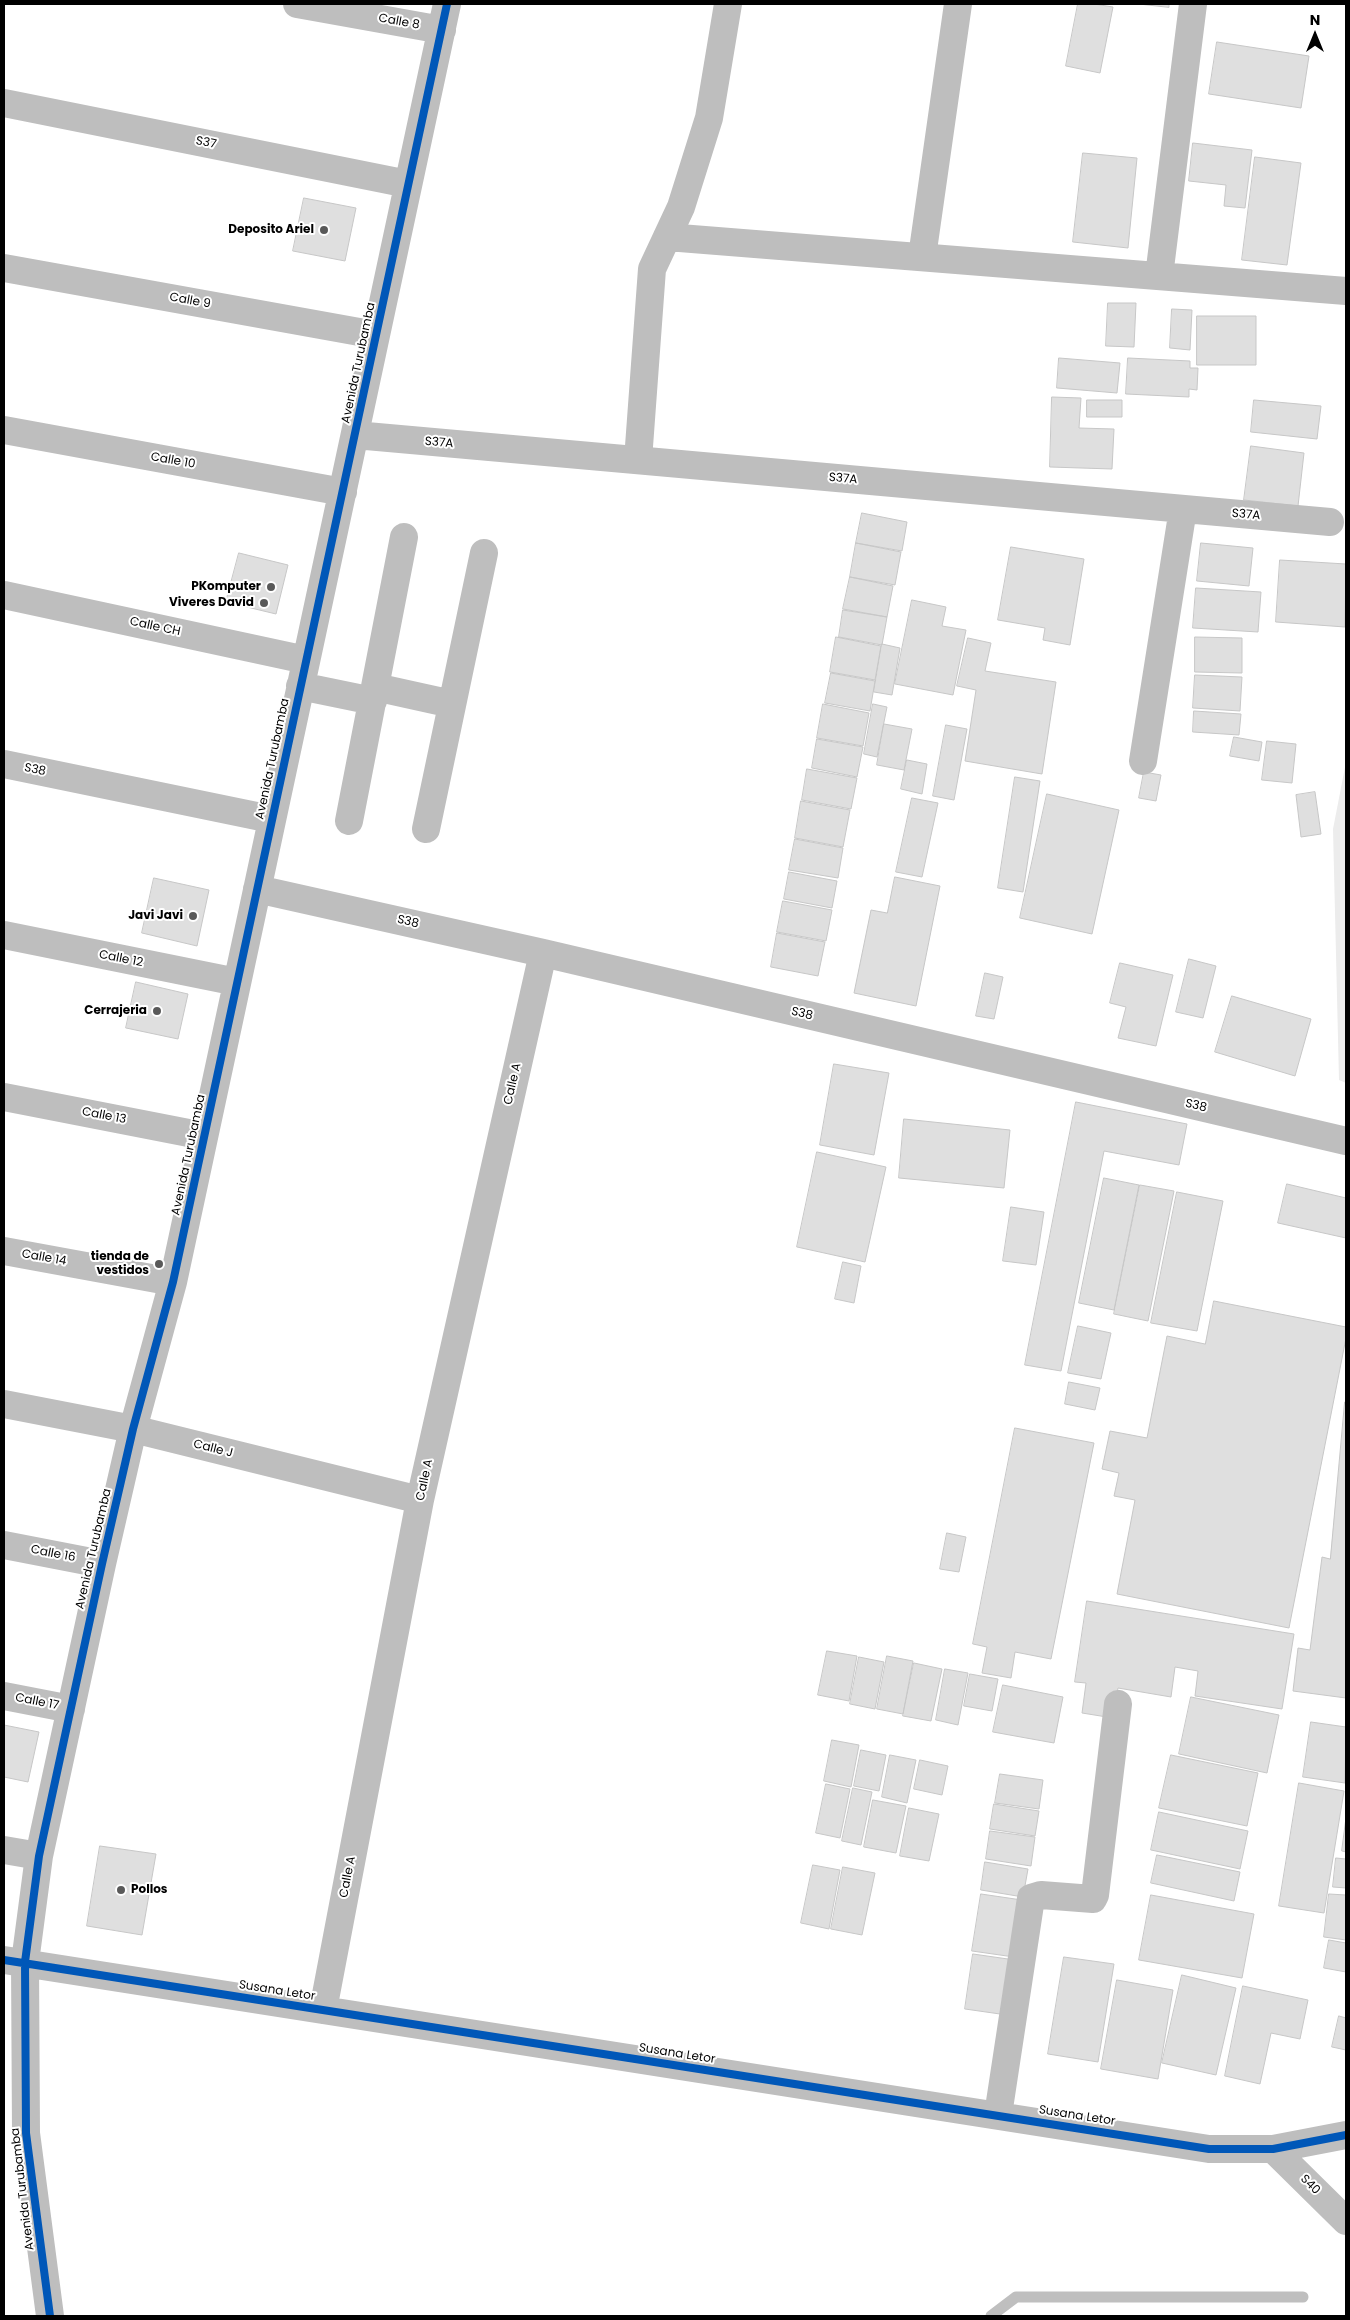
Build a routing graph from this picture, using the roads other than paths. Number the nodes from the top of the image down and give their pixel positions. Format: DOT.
graph roads {
  1 [pos="297,4"];
  2 [pos="728,4"];
  3 [pos="958,4"];
  4 [pos="1193,4"];
  5 [pos="444,17"];
  6 [pos="4,103"];
  7 [pos="408,184"];
  8 [pos="667,238"];
  9 [pos="922,258"];
  10 [pos="4,268"];
  11 [pos="1159,276"];
  12 [pos="1346,291"];
  13 [pos="376,335"];
  14 [pos="4,430"];
  15 [pos="355,435"];
  16 [pos="638,460"];
  17 [pos="343,492"];
  18 [pos="1183,510"];
  19 [pos="1330,522"];
  20 [pos="404,537"];
  21 [pos="484,553"];
  22 [pos="4,595"];
  23 [pos="306,660"];
  24 [pos="300,686"];
  25 [pos="374,694"];
  26 [pos="452,704"];
  27 [pos="1144,761"];
  28 [pos="4,764"];
  29 [pos="272,819"];
  30 [pos="349,821"];
  31 [pos="426,829"];
  32 [pos="258,889"];
  33 [pos="4,935"];
  34 [pos="543,953"];
  35 [pos="237,982"];
  36 [pos="4,1096"];
  37 [pos="204,1136"];
  38 [pos="1346,1141"];
  39 [pos="4,1250"];
  40 [pos="173,1282"];
  41 [pos="4,1404"];
  42 [pos="133,1429"];
  43 [pos="420,1500"];
  44 [pos="4,1545"];
  45 [pos="102,1564"];
  46 [pos="4,1696"];
  47 [pos="1118,1704"];
  48 [pos="71,1709"];
  49 [pos="4,1850"];
  50 [pos="39,1856"];
  51 [pos="14,1961"];
  52 [pos="323,2010"];
  53 [pos="998,2115"];
  54 [pos="1346,2135"];
  55 [pos="1273,2149"];
  56 [pos="1346,2221"];
  57 [pos="50,2316"];
  1 -- 5 [label="street, Calle 8"];
  2 -- 8 [label="street"];
  3 -- 9 [label="street"];
  4 -- 11 [label="street"];
  5 -- 7 [label="street, Avenida Turubamba"];
  6 -- 7 [label="street, S37"];
  7 -- 13 [label="street, Avenida Turubamba"];
  8 -- 9 [label="street"];
  8 -- 16 [label="street"];
  9 -- 11 [label="street"];
  10 -- 13 [label="street, Calle 9"];
  11 -- 12 [label="street"];
  13 -- 15 [label="street, Avenida Turubamba"];
  14 -- 17 [label="street, Calle 10"];
  15 -- 16 [label="street, S37A"];
  15 -- 17 [label="street, Avenida Turubamba"];
  16 -- 18 [label="street, S37A"];
  17 -- 23 [label="street, Avenida Turubamba"];
  18 -- 19 [label="street, S37A"];
  18 -- 27 [label="street"];
  20 -- 25 [label="street"];
  21 -- 26 [label="street"];
  22 -- 23 [label="street, Calle CH"];
  23 -- 24 [label="street, Avenida Turubamba"];
  24 -- 25 [label="street"];
  24 -- 29 [label="street, Avenida Turubamba"];
  25 -- 26 [label="street"];
  25 -- 30 [label="street"];
  26 -- 31 [label="street"];
  28 -- 29 [label="street, S38"];
  29 -- 32 [label="street, Avenida Turubamba"];
  32 -- 34 [label="street, S38"];
  32 -- 35 [label="street, Avenida Turubamba"];
  33 -- 35 [label="street, Calle 12"];
  34 -- 38 [label="street, S38"];
  34 -- 43 [label="street, Calle A"];
  35 -- 37 [label="street, Avenida Turubamba"];
  36 -- 37 [label="street, Calle 13"];
  37 -- 40 [label="street, Avenida Turubamba"];
  39 -- 40 [label="street, Calle 14"];
  40 -- 42 [label="street, Avenida Turubamba"];
  41 -- 42 [label="street, Calle J"];
  42 -- 43 [label="street, Calle J"];
  42 -- 45 [label="street, Avenida Turubamba"];
  43 -- 52 [label="street, Calle A"];
  44 -- 45 [label="street, Calle 16"];
  45 -- 48 [label="street, Avenida Turubamba"];
  46 -- 48 [label="street, Calle 17"];
  47 -- 53 [label="street"];
  48 -- 50 [label="street, Avenida Turubamba"];
  49 -- 50 [label="street"];
  50 -- 51 [label="street, Avenida Turubamba"];
  51 -- 52 [label="street, Susana Letor"];
  51 -- 57 [label="street, Avenida Turubamba"];
  52 -- 53 [label="street, Susana Letor"];
  53 -- 55 [label="street, Susana Letor"];
  54 -- 55 [label="street, Susana Letor"];
  55 -- 56 [label="street, S40"];
}
